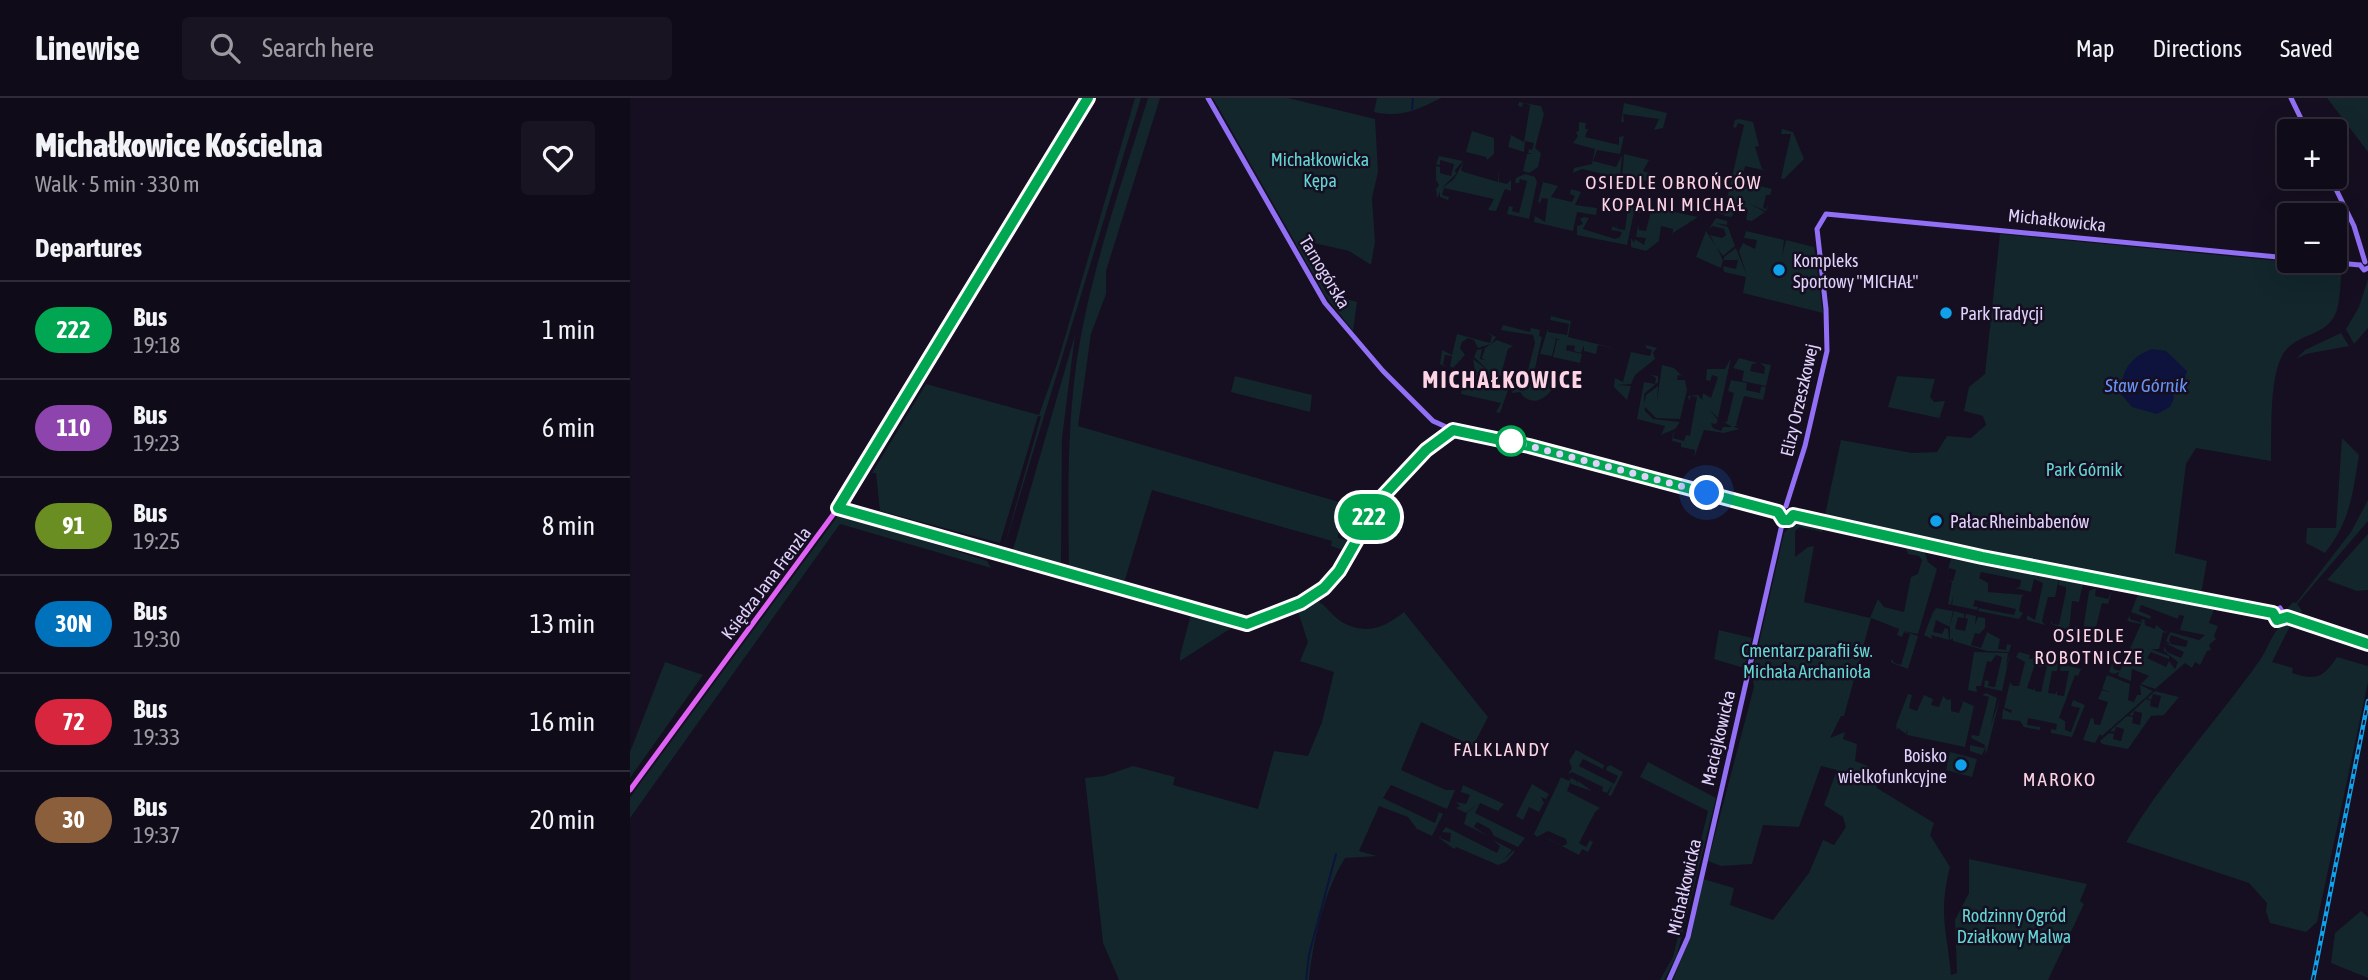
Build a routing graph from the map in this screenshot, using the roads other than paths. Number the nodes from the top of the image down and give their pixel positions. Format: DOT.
graph roads {
  1 [pos="1088,98"];
  2 [pos="1208,98"];
  3 [pos="2291,98"];
  4 [pos="2301,119"];
  5 [pos="2336,189"];
  6 [pos="1822,216"];
  7 [pos="2277,257"];
  8 [pos="2347,264"];
  9 [pos="2365,265"];
  10 [pos="1786,506"];
  11 [pos="1778,512"];
  12 [pos="1793,515"];
  13 [pos="1783,520"];
  14 [pos="2368,644"];
  15 [pos="630,790"];
  16 [pos="1719,798"];
  17 [pos="1669,980"];
  1 -- 15 [label="main road, Księdza Jana Frenzla"];
  2 -- 11 [label="street, Tarnogórska"];
  3 -- 4 [label="street"];
  5 -- 9 [label="street"];
  6 -- 7 [label="street, Michałkowicka"];
  6 -- 10 [label="street, Elizy Orzeszkowej"];
  8 -- 9 [label="street"];
  10 -- 11 [label="street"];
  10 -- 12 [label="street"];
  11 -- 13 [label="street"];
  12 -- 13 [label="street"];
  12 -- 14 [label="street"];
  13 -- 16 [label="street, Maciejkowicka"];
  16 -- 17 [label="street, Michałkowicka"];
}
